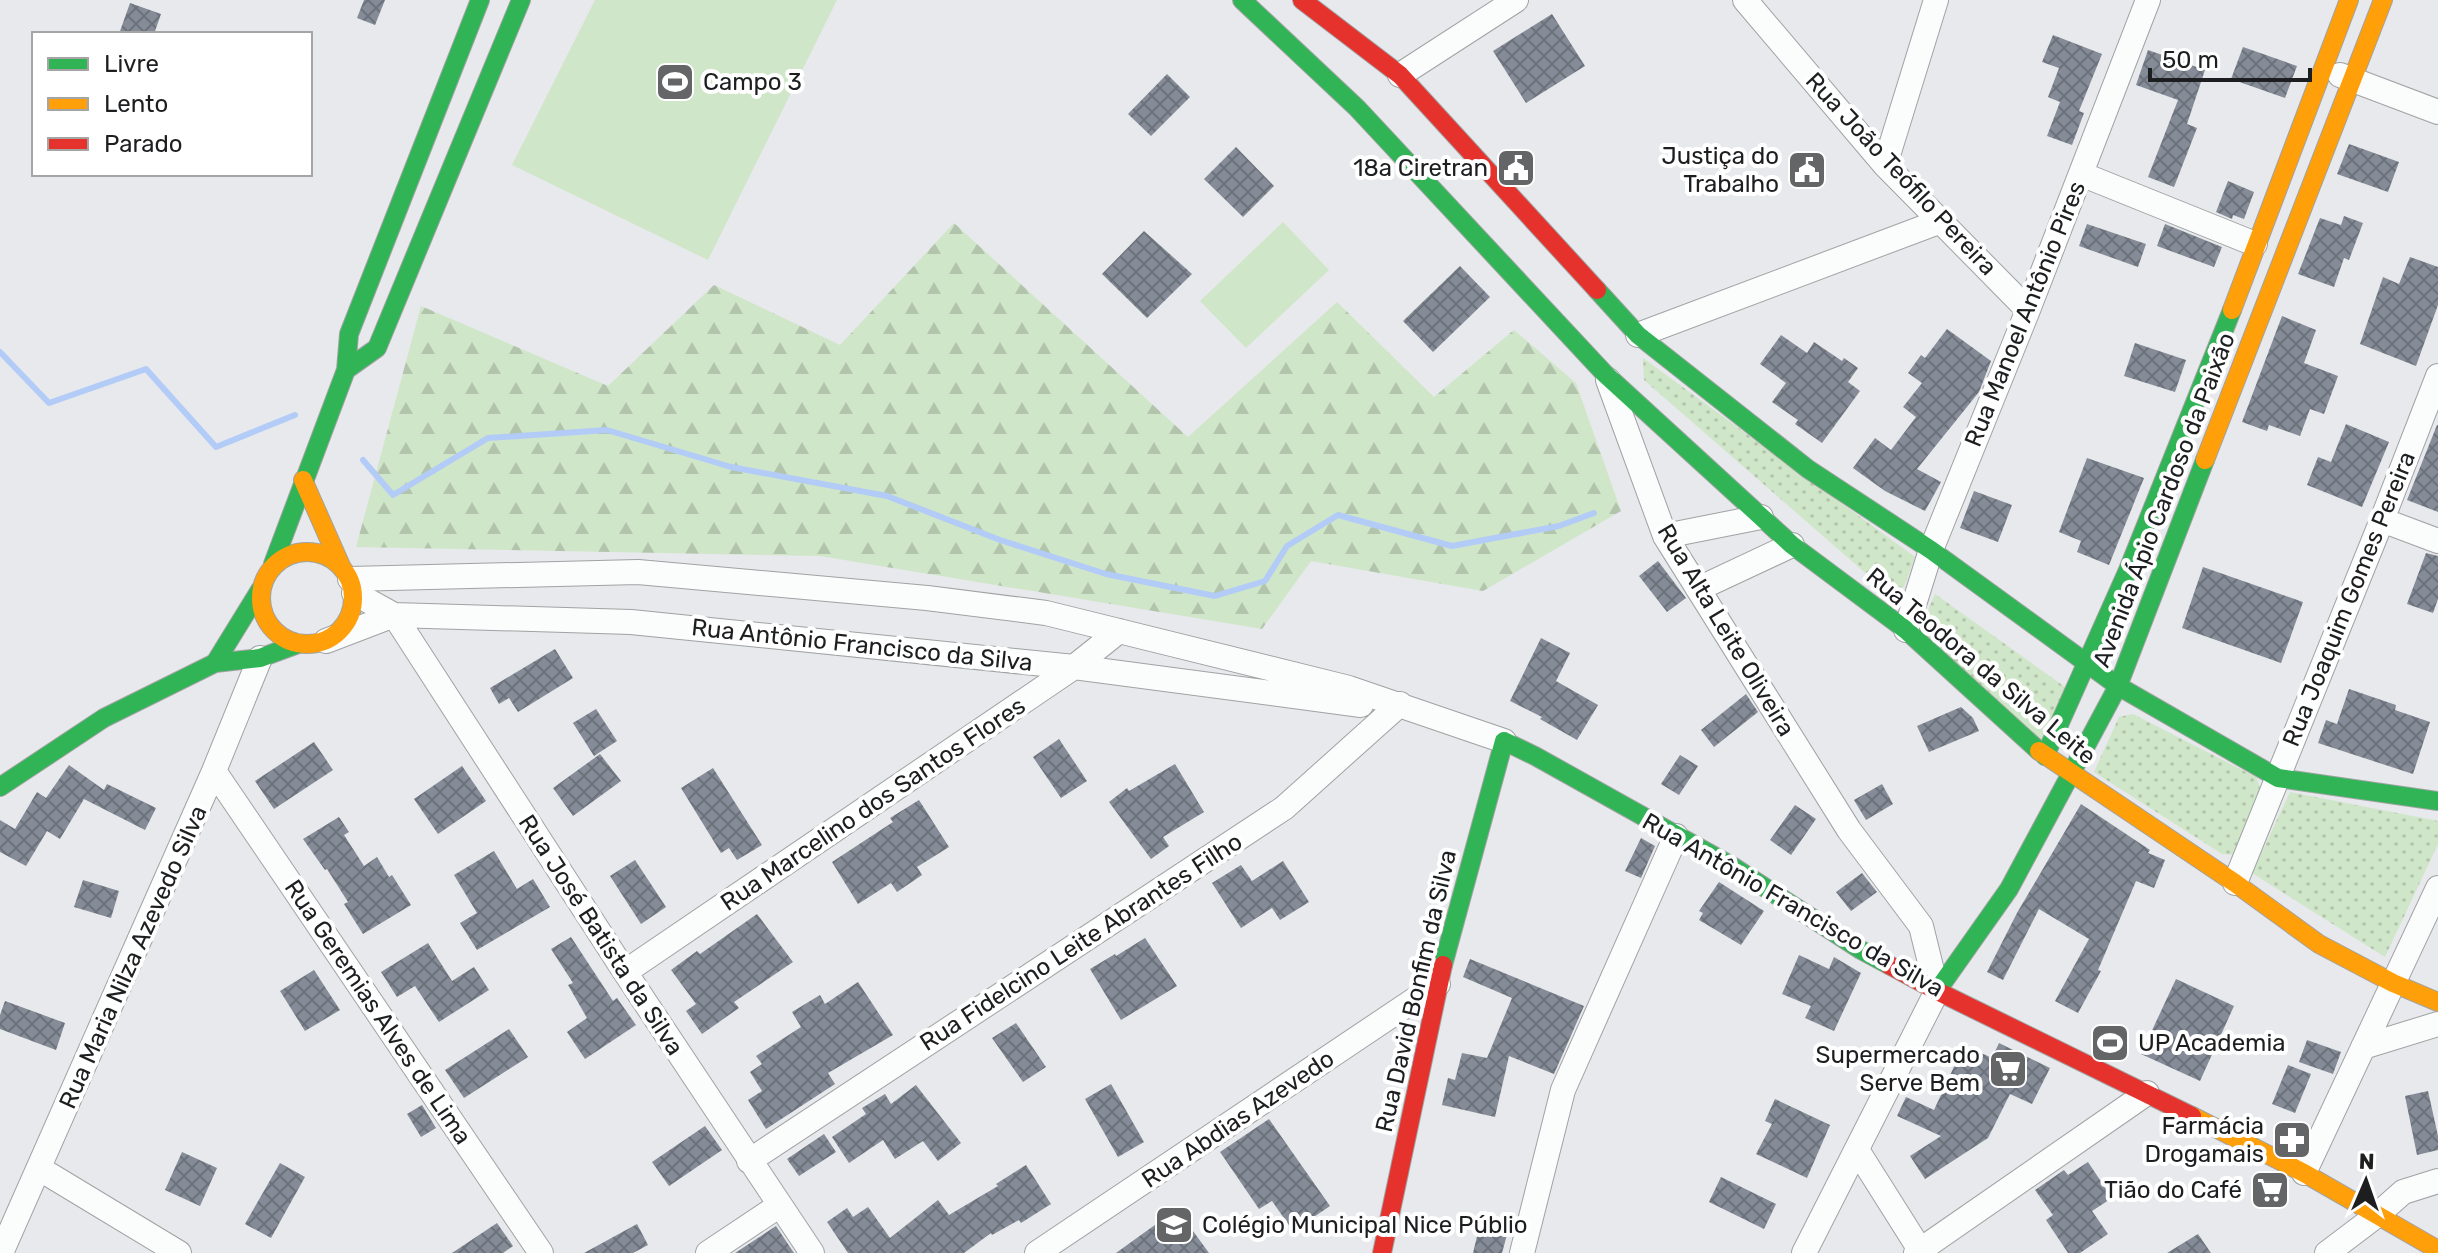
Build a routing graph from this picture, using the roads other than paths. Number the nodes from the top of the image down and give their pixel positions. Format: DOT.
graph roads {
  1 [pos="480,0"];
  2 [pos="496,0"];
  3 [pos="1242,0"];
  4 [pos="1302,0"];
  5 [pos="1516,0"];
  6 [pos="1745,0"];
  7 [pos="1936,0"];
  8 [pos="2148,0"];
  9 [pos="2349,0"];
  10 [pos="2383,0"];
  11 [pos="519,5"];
  12 [pos="2323,68"];
  13 [pos="1395,80"];
  14 [pos="2352,80"];
  15 [pos="2438,112"];
  16 [pos="1885,165"];
  17 [pos="2285,167"];
  18 [pos="2081,174"];
  19 [pos="2315,179"];
  20 [pos="1941,221"];
  21 [pos="2255,244"];
  22 [pos="2028,310"];
  23 [pos="1638,335"];
  24 [pos="346,370"];
  25 [pos="1605,374"];
  26 [pos="2438,376"];
  27 [pos="303,480"];
  28 [pos="1761,517"];
  29 [pos="2382,520"];
  30 [pos="1665,536"];
  31 [pos="2438,541"];
  32 [pos="1792,545"];
  33 [pos="1931,550"];
  34 [pos="273,564"];
  35 [pos="348,579"];
  36 [pos="1698,589"];
  37 [pos="260,590"];
  38 [pos="394,615"];
  39 [pos="1906,630"];
  40 [pos="1119,631"];
  41 [pos="326,641"];
  42 [pos="298,644"];
  43 [pos="260,658"];
  44 [pos="215,663"];
  45 [pos="2089,664"];
  46 [pos="1074,667"];
  47 [pos="2118,686"];
  48 [pos="1400,704"];
  49 [pos="1504,741"];
  50 [pos="2045,756"];
  51 [pos="214,771"];
  52 [pos="2071,774"];
  53 [pos="2278,778"];
  54 [pos="0,787"];
  55 [pos="2438,801"];
  56 [pos="1676,836"];
  57 [pos="2235,883"];
  58 [pos="2438,888"];
  59 [pos="625,972"];
  60 [pos="2393,983"];
  61 [pos="1438,984"];
  62 [pos="1937,991"];
  63 [pos="2438,1002"];
  64 [pos="2438,1024"];
  65 [pos="2363,1047"];
  66 [pos="2147,1093"];
  67 [pos="1857,1150"];
  68 [pos="749,1161"];
  69 [pos="40,1169"];
  70 [pos="2304,1173"];
  71 [pos="2438,1181"];
  72 [pos="780,1205"];
  73 [pos="2376,1216"];
  74 [pos="2438,1250"];
  75 [pos="1919,1252"];
  76 [pos="1,1253"];
  77 [pos="179,1253"];
  78 [pos="541,1253"];
  79 [pos="708,1253"];
  80 [pos="812,1253"];
  81 [pos="1037,1253"];
  82 [pos="1382,1253"];
  83 [pos="1522,1253"];
  84 [pos="1804,1253"];
  85 [pos="2327,1253"];
  1 -- 24 [label="main road"];
  2 -- 11 [label="main road"];
  3 -- 25 [label="main road, Rua Alta Leite Oliveira"];
  4 -- 13 [label="main road"];
  5 -- 13 [label="street"];
  6 -- 16 [label="street, Rua João Teófilo Pereira"];
  7 -- 16 [label="street"];
  8 -- 18 [label="street, Rua Manoel Antônio Pires"];
  9 -- 12 [label="main road, Avenida Ápio Cardoso da Paixão"];
  10 -- 14 [label="main road, Avenida Ápio Cardoso da Paixão"];
  11 -- 24 [label="main road"];
  12 -- 14 [label="street"];
  12 -- 17 [label="main road, Avenida Ápio Cardoso da Paixão"];
  13 -- 23 [label="main road"];
  14 -- 15 [label="street"];
  14 -- 19 [label="main road, Avenida Ápio Cardoso da Paixão"];
  16 -- 20 [label="street, Rua João Teófilo Pereira"];
  17 -- 19 [label="main road"];
  17 -- 21 [label="main road, Avenida Ápio Cardoso da Paixão"];
  18 -- 21 [label="street"];
  18 -- 22 [label="street, Rua Manoel Antônio Pires"];
  19 -- 47 [label="main road, Avenida Ápio Cardoso da Paixão"];
  20 -- 22 [label="street, Rua João Teófilo Pereira"];
  20 -- 23 [label="street"];
  21 -- 45 [label="main road, Avenida Ápio Cardoso da Paixão"];
  22 -- 33 [label="street, Rua Manoel Antônio Pires"];
  23 -- 33 [label="main road"];
  24 -- 27 [label="main road"];
  25 -- 28 [label="main road, Rua Teodora da Silva Leite"];
  25 -- 30 [label="street, Rua Alta Leite Oliveira"];
  26 -- 29 [label="street, Rua Joaquim Gomes Pereira"];
  27 -- 34 [label="main road"];
  27 -- 35 [label="main road"];
  28 -- 30 [label="street"];
  28 -- 32 [label="main road, Rua Teodora da Silva Leite"];
  29 -- 31 [label="street"];
  29 -- 53 [label="street, Rua Joaquim Gomes Pereira"];
  30 -- 36 [label="street, Rua Alta Leite Oliveira"];
  32 -- 36 [label="street"];
  32 -- 39 [label="main road, Rua Teodora da Silva Leite"];
  33 -- 39 [label="street, Rua Manoel Antônio Pires"];
  33 -- 45 [label="main road"];
  34 -- 35 [label="main road"];
  34 -- 37 [label="main road"];
  35 -- 38 [label="street"];
  35 -- 40 [label="street, Rua Antônio Francisco da Silva"];
  35 -- 41 [label="main road"];
  36 -- 62 [label="street, Rua Alta Leite Oliveira"];
  37 -- 42 [label="main road"];
  37 -- 44 [label="main road"];
  38 -- 41 [label="street, Rua Antônio Francisco da Silva"];
  38 -- 46 [label="street, Rua Antônio Francisco da Silva"];
  38 -- 59 [label="street, Rua José Batista da Silva"];
  39 -- 50 [label="main road, Rua Teodora da Silva Leite"];
  40 -- 46 [label="street, Rua Marcelino dos Santos Flores"];
  40 -- 48 [label="street, Rua Antônio Francisco da Silva"];
  41 -- 42 [label="main road"];
  42 -- 43 [label="main road"];
  43 -- 44 [label="main road"];
  43 -- 51 [label="street, Rua Maria Nilza Azevedo Silva"];
  44 -- 54 [label="main road"];
  45 -- 47 [label="main road"];
  45 -- 50 [label="main road, Avenida Ápio Cardoso da Paixão"];
  46 -- 48 [label="street, Rua Antônio Francisco da Silva"];
  46 -- 59 [label="street, Rua Marcelino dos Santos Flores"];
  47 -- 52 [label="main road, Avenida Ápio Cardoso da Paixão"];
  47 -- 53 [label="main road"];
  48 -- 49 [label="street, Rua Antônio Francisco da Silva"];
  48 -- 68 [label="street, Rua Fidelcino Leite Abrantes Filho"];
  49 -- 56 [label="main road, Rua Antônio Francisco da Silva"];
  49 -- 61 [label="main road, Rua David Bonfim da Silva"];
  50 -- 52 [label="main road, Rua Teodora da Silva Leite"];
  51 -- 69 [label="street, Rua Maria Nilza Azevedo Silva"];
  51 -- 78 [label="street, Rua Geremias Alves de Lima"];
  52 -- 57 [label="main road, Rua Teodora da Silva Leite"];
  52 -- 62 [label="main road, Avenida Ápio Cardoso da Paixão"];
  53 -- 55 [label="main road"];
  53 -- 57 [label="street, Rua Joaquim Gomes Pereira"];
  56 -- 62 [label="main road, Rua Antônio Francisco da Silva"];
  56 -- 83 [label="street"];
  57 -- 60 [label="main road, Rua Teodora da Silva Leite"];
  58 -- 60 [label="street"];
  59 -- 68 [label="street, Rua José Batista da Silva"];
  60 -- 63 [label="main road, Rua Teodora da Silva Leite"];
  60 -- 65 [label="street"];
  61 -- 81 [label="street, Rua Abdias Azevedo"];
  61 -- 82 [label="main road, Rua David Bonfim da Silva"];
  62 -- 66 [label="main road, Rua Antônio Francisco da Silva"];
  62 -- 67 [label="street"];
  64 -- 65 [label="street"];
  65 -- 70 [label="street"];
  66 -- 70 [label="main road, Rua Antônio Francisco da Silva"];
  66 -- 75 [label="street"];
  67 -- 75 [label="street"];
  67 -- 84 [label="street"];
  68 -- 72 [label="street, Rua José Batista da Silva"];
  69 -- 76 [label="street, Rua Maria Nilza Azevedo Silva"];
  69 -- 77 [label="street"];
  70 -- 73 [label="main road, Rua Antônio Francisco da Silva"];
  71 -- 73 [label="street"];
  72 -- 79 [label="street"];
  72 -- 80 [label="street, Rua José Batista da Silva"];
  73 -- 74 [label="main road, Rua Antônio Francisco da Silva"];
  73 -- 85 [label="street"];
}
